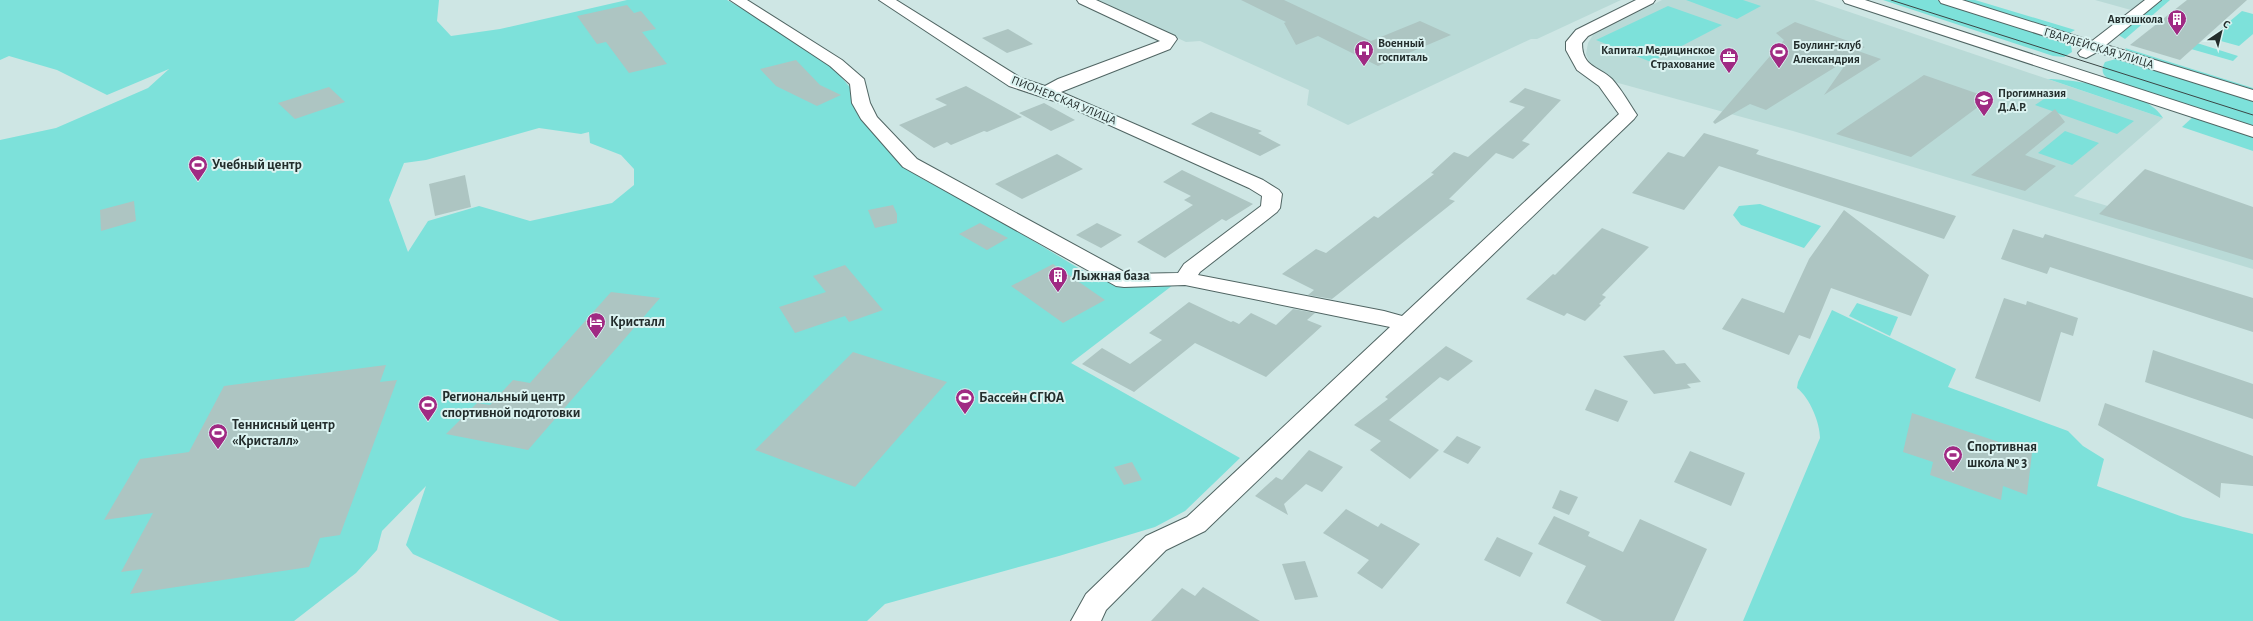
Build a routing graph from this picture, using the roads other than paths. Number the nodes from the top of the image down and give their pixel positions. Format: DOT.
graph roads {
  1 [pos="737,0"];
  2 [pos="886,0"];
  3 [pos="1084,0"];
  4 [pos="1648,0"];
  5 [pos="1850,0"];
  6 [pos="1946,0"];
  7 [pos="2154,0"];
  8 [pos="2095,47"];
  9 [pos="2065,70"];
  10 [pos="1048,92"];
  11 [pos="2253,96"];
  12 [pos="2253,132"];
  13 [pos="1186,279"];
  14 [pos="1405,325"];
  15 [pos="1086,621"];
  1 -- 13 [label="street"];
  2 -- 10 [label="street, ПИОНЕРСКАЯ УЛИЦА"];
  3 -- 10 [label="street"];
  4 -- 14 [label="street"];
  5 -- 9 [label="street"];
  6 -- 8 [label="street, ГВАРДЕЙСКАЯ УЛИЦА"];
  7 -- 8 [label="street"];
  8 -- 9 [label="street"];
  8 -- 11 [label="street, ГВАРДЕЙСКАЯ УЛИЦА"];
  9 -- 12 [label="street"];
  10 -- 13 [label="street, ПИОНЕРСКАЯ УЛИЦА"];
  13 -- 14 [label="street"];
  14 -- 15 [label="street"];
}
